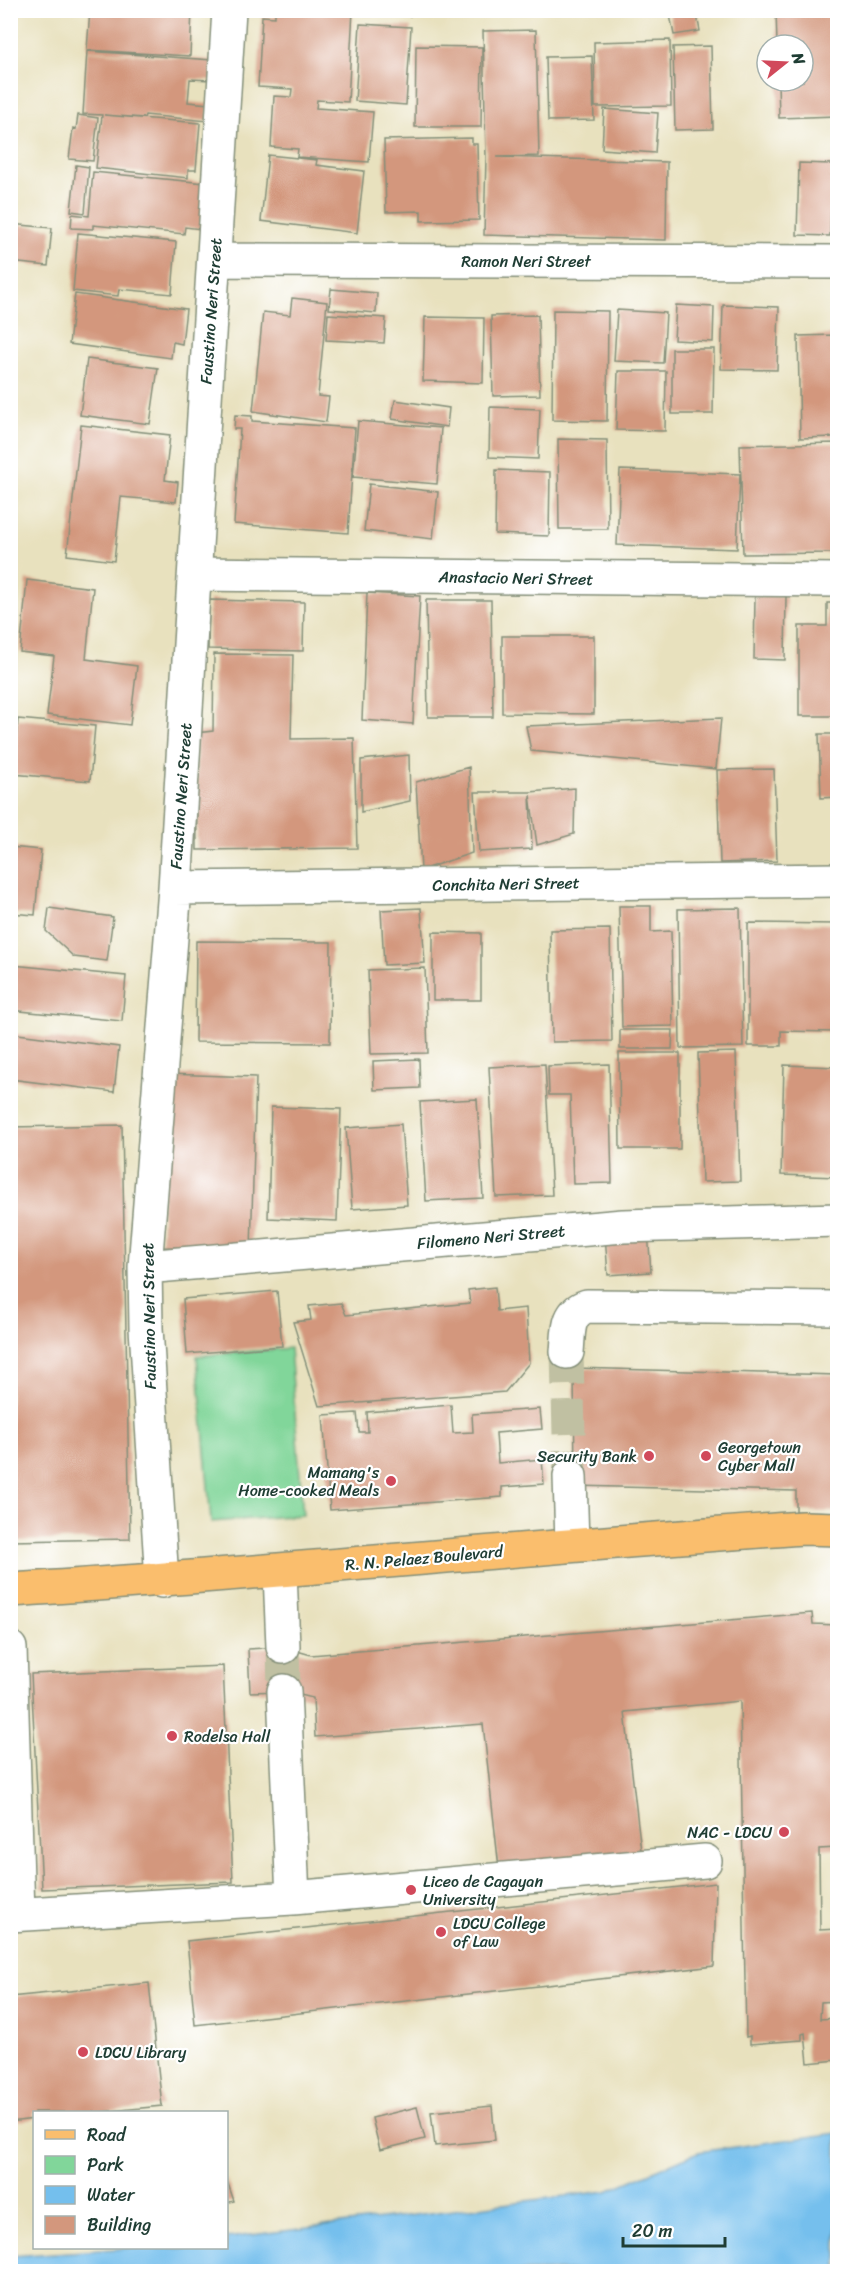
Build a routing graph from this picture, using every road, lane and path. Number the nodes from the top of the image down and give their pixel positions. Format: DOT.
graph roads {
  1 [pos="229,10"];
  2 [pos="214,260"];
  3 [pos="837,262"];
  4 [pos="195,574"];
  5 [pos="837,580"];
  6 [pos="837,880"];
  7 [pos="175,888"];
  8 [pos="837,1220"];
  9 [pos="145,1267"];
  10 [pos="837,1308"];
  11 [pos="567,1352"];
  12 [pos="570,1476"];
  13 [pos="837,1529"];
  14 [pos="572,1544"];
  15 [pos="280,1572"];
  16 [pos="162,1581"];
  17 [pos="10,1590"];
  18 [pos="283,1647"];
  19 [pos="10,1648"];
  20 [pos="284,1691"];
  21 [pos="705,1861"];
  22 [pos="293,1898"];
  23 [pos="14,1915"];
  1 -- 2 [label="street, Faustino Neri Street"];
  2 -- 3 [label="street, Ramon Neri Street"];
  2 -- 4 [label="street, Faustino Neri Street"];
  4 -- 5 [label="street, Anastacio Neri Street"];
  4 -- 7 [label="street, Faustino Neri Street"];
  6 -- 7 [label="street, Conchita Neri Street"];
  7 -- 9 [label="street, Faustino Neri Street"];
  8 -- 9 [label="street, Filomeno Neri Street"];
  9 -- 16 [label="street, Faustino Neri Street"];
  10 -- 11 [label="street"];
  12 -- 14 [label="street"];
  13 -- 14 [label="main road, R. N. Pelaez Boulevard"];
  14 -- 15 [label="main road, R. N. Pelaez Boulevard"];
  15 -- 16 [label="main road, R. N. Pelaez Boulevard"];
  15 -- 18 [label="street"];
  16 -- 17 [label="main road, R. N. Pelaez Boulevard"];
  19 -- 23 [label="street"];
  20 -- 22 [label="street"];
  21 -- 22 [label="street"];
  22 -- 23 [label="street"];
}
